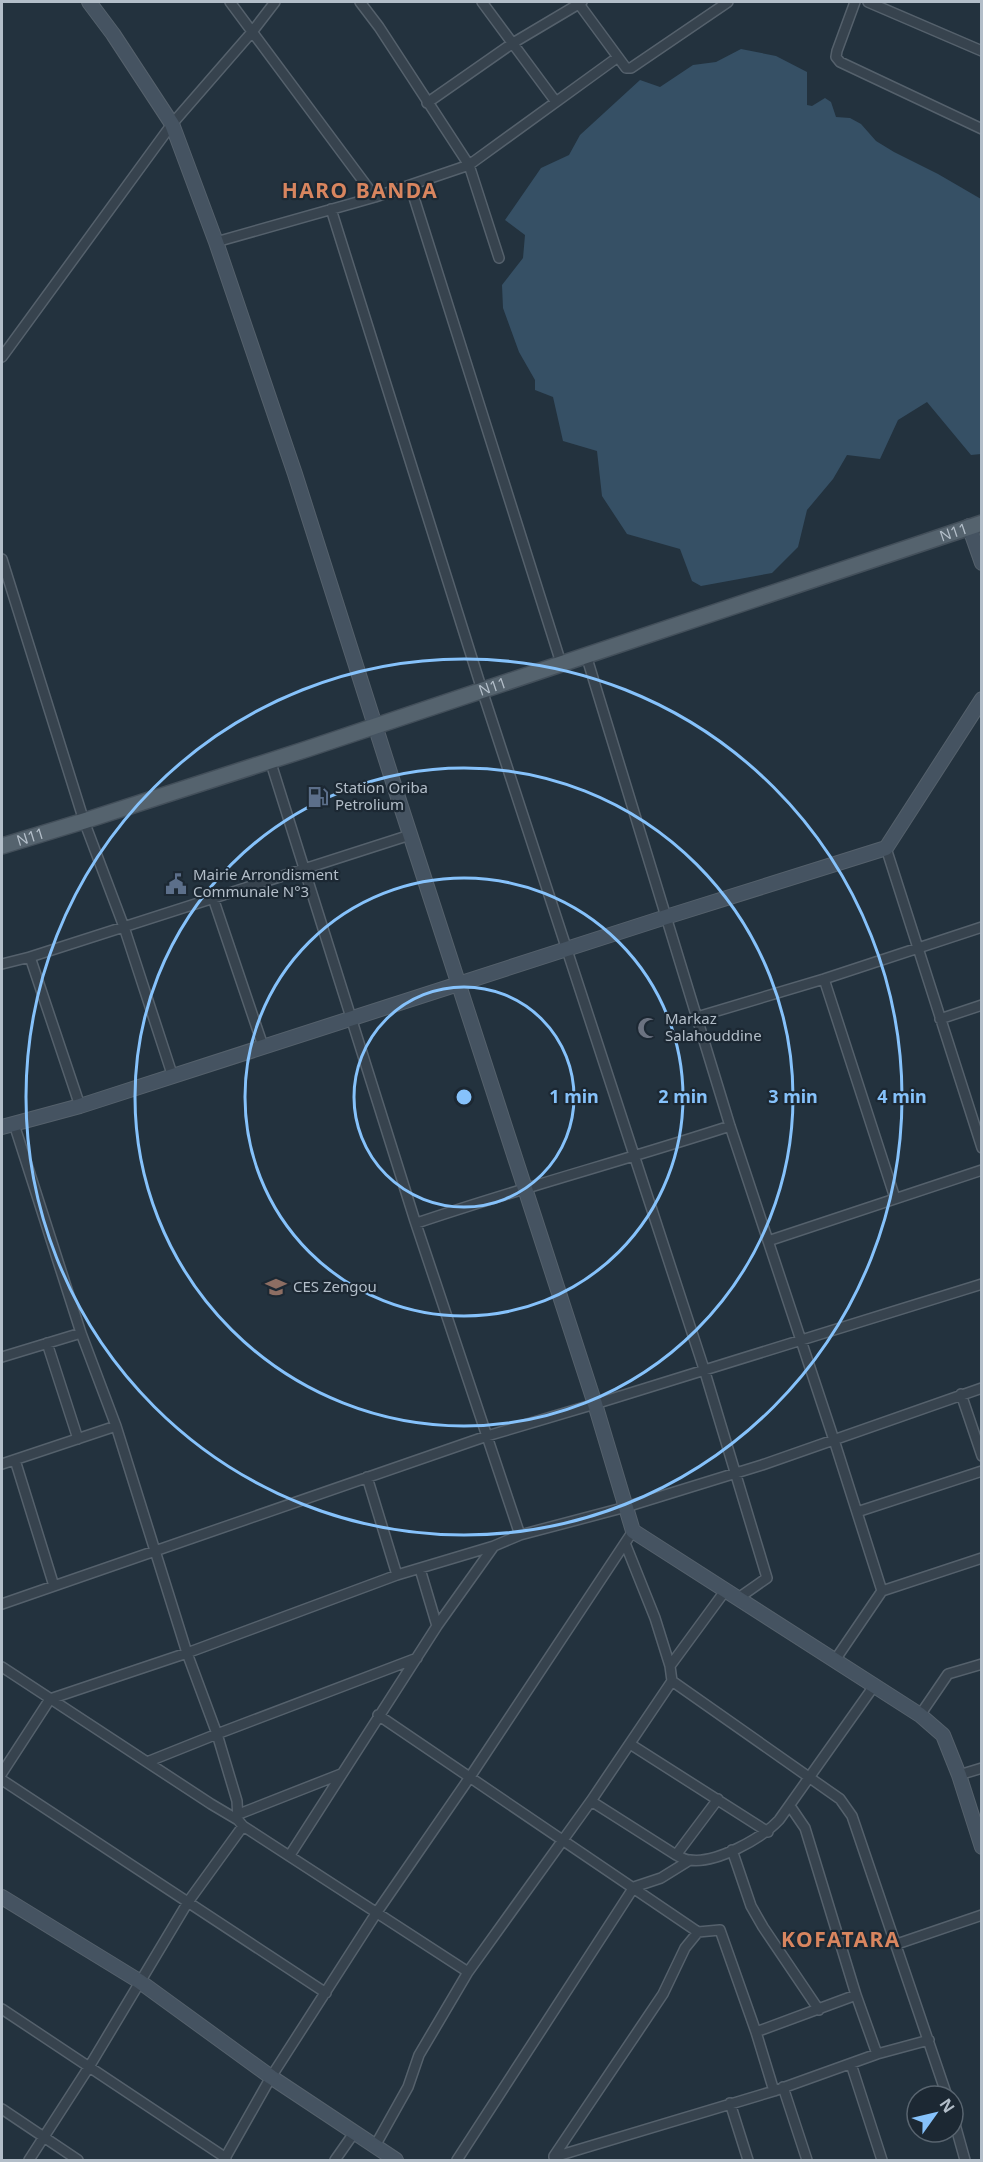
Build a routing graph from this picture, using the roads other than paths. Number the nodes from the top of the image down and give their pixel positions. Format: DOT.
graph roads {
  1 [pos="89,2"];
  2 [pos="230,2"];
  3 [pos="275,2"];
  4 [pos="360,2"];
  5 [pos="482,2"];
  6 [pos="728,2"];
  7 [pos="855,2"];
  8 [pos="868,2"];
  9 [pos="580,3"];
  10 [pos="252,32"];
  11 [pos="513,43"];
  12 [pos="981,51"];
  13 [pos="618,57"];
  14 [pos="556,102"];
  15 [pos="427,103"];
  16 [pos="172,124"];
  17 [pos="981,129"];
  18 [pos="470,165"];
  19 [pos="410,185"];
  20 [pos="375,197"];
  21 [pos="331,209"];
  22 [pos="216,242"];
  23 [pos="500,258"];
  24 [pos="2,357"];
  25 [pos="975,524"];
  26 [pos="2,559"];
  27 [pos="981,563"];
  28 [pos="586,655"];
  29 [pos="561,663"];
  30 [pos="482,690"];
  31 [pos="981,699"];
  32 [pos="376,726"];
  33 [pos="270,760"];
  34 [pos="84,821"];
  35 [pos="410,835"];
  36 [pos="2,846"];
  37 [pos="886,848"];
  38 [pos="305,868"];
  39 [pos="213,898"];
  40 [pos="666,917"];
  41 [pos="123,927"];
  42 [pos="981,927"];
  43 [pos="568,949"];
  44 [pos="917,949"];
  45 [pos="30,957"];
  46 [pos="2,964"];
  47 [pos="824,979"];
  48 [pos="459,984"];
  49 [pos="981,1005"];
  50 [pos="352,1017"];
  51 [pos="697,1017"];
  52 [pos="940,1019"];
  53 [pos="263,1046"];
  54 [pos="173,1077"];
  55 [pos="80,1106"];
  56 [pos="8,1126"];
  57 [pos="730,1126"];
  58 [pos="981,1148"];
  59 [pos="635,1157"];
  60 [pos="981,1170"];
  61 [pos="524,1188"];
  62 [pos="895,1198"];
  63 [pos="417,1223"];
  64 [pos="768,1241"];
  65 [pos="981,1284"];
  66 [pos="81,1333"];
  67 [pos="801,1339"];
  68 [pos="47,1343"];
  69 [pos="2,1357"];
  70 [pos="704,1369"];
  71 [pos="981,1388"];
  72 [pos="961,1394"];
  73 [pos="595,1404"];
  74 [pos="116,1426"];
  75 [pos="487,1436"];
  76 [pos="78,1439"];
  77 [pos="834,1440"];
  78 [pos="981,1456"];
  79 [pos="15,1460"];
  80 [pos="2,1464"];
  81 [pos="981,1471"];
  82 [pos="734,1473"];
  83 [pos="367,1477"];
  84 [pos="626,1507"];
  85 [pos="857,1512"];
  86 [pos="520,1535"];
  87 [pos="629,1537"];
  88 [pos="494,1546"];
  89 [pos="154,1552"];
  90 [pos="981,1558"];
  91 [pos="420,1569"];
  92 [pos="397,1575"];
  93 [pos="54,1586"];
  94 [pos="882,1591"];
  95 [pos="731,1595"];
  96 [pos="2,1604"];
  97 [pos="437,1626"];
  98 [pos="187,1653"];
  99 [pos="417,1658"];
  100 [pos="835,1660"];
  101 [pos="981,1664"];
  102 [pos="670,1666"];
  103 [pos="2,1667"];
  104 [pos="672,1681"];
  105 [pos="874,1686"];
  106 [pos="50,1699"];
  107 [pos="920,1714"];
  108 [pos="378,1715"];
  109 [pos="217,1734"];
  110 [pos="630,1744"];
  111 [pos="147,1762"];
  112 [pos="981,1768"];
  113 [pos="2,1773"];
  114 [pos="341,1774"];
  115 [pos="959,1775"];
  116 [pos="470,1777"];
  117 [pos="809,1777"];
  118 [pos="2,1780"];
  119 [pos="718,1798"];
  120 [pos="591,1802"];
  121 [pos="790,1806"];
  122 [pos="240,1820"];
  123 [pos="768,1832"];
  124 [pos="564,1840"];
  125 [pos="981,1847"];
  126 [pos="732,1850"];
  127 [pos="290,1854"];
  128 [pos="676,1855"];
  129 [pos="690,1860"];
  130 [pos="634,1887"];
  131 [pos="2,1897"];
  132 [pos="188,1902"];
  133 [pos="377,1912"];
  134 [pos="981,1915"];
  135 [pos="698,1932"];
  136 [pos="897,1944"];
  137 [pos="468,1972"];
  138 [pos="139,1981"];
  139 [pos="326,1993"];
  140 [pos="856,1995"];
  141 [pos="2,2009"];
  142 [pos="819,2010"];
  143 [pos="756,2032"];
  144 [pos="928,2040"];
  145 [pos="877,2054"];
  146 [pos="851,2064"];
  147 [pos="89,2067"];
  148 [pos="271,2077"];
  149 [pos="943,2084"];
  150 [pos="779,2089"];
  151 [pos="730,2103"];
  152 [pos="2,2109"];
  153 [pos="354,2133"];
  154 [pos="44,2138"];
  155 [pos="961,2144"];
  156 [pos="375,2146"];
  157 [pos="225,2159"];
  158 [pos="555,2159"];
  159 [pos="29,2160"];
  160 [pos="78,2160"];
  161 [pos="336,2160"];
  162 [pos="396,2160"];
  163 [pos="457,2160"];
  164 [pos="748,2160"];
  165 [pos="807,2160"];
  166 [pos="882,2160"];
  167 [pos="965,2160"];
  1 -- 16 [label="street"];
  2 -- 10 [label="street"];
  3 -- 10 [label="street"];
  4 -- 15 [label="street"];
  5 -- 11 [label="street"];
  6 -- 13 [label="street"];
  7 -- 17 [label="street"];
  8 -- 12 [label="street"];
  9 -- 11 [label="street"];
  9 -- 13 [label="street"];
  10 -- 16 [label="street"];
  10 -- 20 [label="street"];
  11 -- 14 [label="street"];
  11 -- 15 [label="street"];
  13 -- 14 [label="street"];
  14 -- 18 [label="street"];
  15 -- 18 [label="street"];
  16 -- 22 [label="street"];
  16 -- 24 [label="street"];
  18 -- 19 [label="street"];
  18 -- 23 [label="street"];
  19 -- 20 [label="street"];
  19 -- 29 [label="street"];
  20 -- 21 [label="street"];
  21 -- 22 [label="street"];
  21 -- 30 [label="street"];
  22 -- 32 [label="street"];
  25 -- 27 [label="street"];
  25 -- 28 [label="main road, N11"];
  26 -- 34 [label="street"];
  28 -- 29 [label="main road, N11"];
  28 -- 40 [label="street"];
  29 -- 30 [label="main road, N11"];
  30 -- 32 [label="main road, N11"];
  30 -- 43 [label="street"];
  31 -- 37 [label="street"];
  32 -- 33 [label="main road, N11"];
  32 -- 35 [label="street"];
  33 -- 34 [label="main road, N11"];
  33 -- 38 [label="street"];
  34 -- 36 [label="main road, N11"];
  34 -- 41 [label="street"];
  35 -- 38 [label="street"];
  35 -- 48 [label="street"];
  37 -- 40 [label="street"];
  37 -- 44 [label="street"];
  38 -- 39 [label="street"];
  38 -- 50 [label="street"];
  39 -- 41 [label="street"];
  39 -- 53 [label="street"];
  40 -- 43 [label="street"];
  40 -- 51 [label="street"];
  41 -- 45 [label="street"];
  41 -- 54 [label="street"];
  42 -- 44 [label="street"];
  43 -- 48 [label="street"];
  43 -- 59 [label="street"];
  44 -- 47 [label="street"];
  44 -- 52 [label="street"];
  45 -- 46 [label="street"];
  45 -- 55 [label="street"];
  47 -- 51 [label="street"];
  47 -- 62 [label="street"];
  48 -- 50 [label="street"];
  48 -- 61 [label="street"];
  49 -- 52 [label="street"];
  50 -- 53 [label="street"];
  50 -- 63 [label="street"];
  51 -- 57 [label="street"];
  52 -- 58 [label="street"];
  53 -- 54 [label="street"];
  54 -- 55 [label="street"];
  55 -- 56 [label="street"];
  56 -- 66 [label="street"];
  57 -- 59 [label="street"];
  57 -- 64 [label="street"];
  59 -- 61 [label="street"];
  59 -- 70 [label="street"];
  60 -- 62 [label="street"];
  61 -- 63 [label="street"];
  61 -- 73 [label="street"];
  62 -- 64 [label="street"];
  63 -- 75 [label="street"];
  64 -- 67 [label="street"];
  65 -- 67 [label="street"];
  66 -- 68 [label="street"];
  66 -- 74 [label="street"];
  67 -- 70 [label="street"];
  67 -- 77 [label="street"];
  68 -- 69 [label="street"];
  68 -- 76 [label="street"];
  70 -- 73 [label="street"];
  70 -- 82 [label="street"];
  71 -- 72 [label="street"];
  72 -- 77 [label="street"];
  72 -- 78 [label="street"];
  73 -- 75 [label="street"];
  73 -- 84 [label="street"];
  74 -- 76 [label="street"];
  74 -- 89 [label="street"];
  75 -- 83 [label="street"];
  75 -- 86 [label="street"];
  76 -- 79 [label="street"];
  77 -- 82 [label="street"];
  77 -- 85 [label="street"];
  79 -- 80 [label="street"];
  79 -- 93 [label="street"];
  81 -- 85 [label="street"];
  82 -- 84 [label="street"];
  82 -- 95 [label="street"];
  83 -- 89 [label="street"];
  83 -- 92 [label="street"];
  84 -- 86 [label="street"];
  84 -- 87 [label="street"];
  85 -- 94 [label="street"];
  86 -- 88 [label="street"];
  87 -- 95 [label="street"];
  87 -- 102 [label="street"];
  87 -- 116 [label="street"];
  88 -- 91 [label="street"];
  88 -- 97 [label="street"];
  89 -- 93 [label="street"];
  89 -- 98 [label="street"];
  90 -- 94 [label="street"];
  91 -- 92 [label="street"];
  91 -- 97 [label="street"];
  92 -- 98 [label="street"];
  93 -- 96 [label="street"];
  94 -- 100 [label="street"];
  95 -- 100 [label="street"];
  95 -- 102 [label="street"];
  97 -- 99 [label="street"];
  98 -- 106 [label="street"];
  98 -- 109 [label="street"];
  99 -- 108 [label="street"];
  99 -- 109 [label="street"];
  100 -- 105 [label="street"];
  101 -- 107 [label="street"];
  102 -- 104 [label="street"];
  103 -- 106 [label="street"];
  104 -- 110 [label="street"];
  104 -- 117 [label="street"];
  105 -- 107 [label="street"];
  105 -- 117 [label="street"];
  106 -- 111 [label="street"];
  106 -- 113 [label="street"];
  107 -- 115 [label="street"];
  108 -- 114 [label="street"];
  108 -- 116 [label="street"];
  109 -- 111 [label="street"];
  109 -- 122 [label="street"];
  110 -- 119 [label="street"];
  110 -- 120 [label="street"];
  111 -- 122 [label="street"];
  112 -- 115 [label="street"];
  114 -- 122 [label="street"];
  114 -- 127 [label="street"];
  115 -- 125 [label="street"];
  116 -- 124 [label="street"];
  116 -- 133 [label="street"];
  117 -- 121 [label="street"];
  117 -- 136 [label="street"];
  118 -- 132 [label="street"];
  119 -- 123 [label="street"];
  119 -- 128 [label="street"];
  120 -- 124 [label="street"];
  120 -- 128 [label="street"];
  121 -- 123 [label="street"];
  121 -- 140 [label="street"];
  122 -- 127 [label="street"];
  122 -- 132 [label="street"];
  123 -- 126 [label="street"];
  124 -- 130 [label="street"];
  124 -- 137 [label="street"];
  126 -- 129 [label="street"];
  126 -- 142 [label="street"];
  127 -- 133 [label="street"];
  128 -- 129 [label="street"];
  129 -- 130 [label="street"];
  130 -- 135 [label="street"];
  130 -- 163 [label="street"];
  131 -- 138 [label="street"];
  132 -- 138 [label="street"];
  132 -- 139 [label="street"];
  133 -- 137 [label="street"];
  133 -- 139 [label="street"];
  134 -- 136 [label="street"];
  135 -- 143 [label="street"];
  135 -- 158 [label="street"];
  136 -- 144 [label="street"];
  137 -- 156 [label="street"];
  138 -- 147 [label="street"];
  138 -- 148 [label="street"];
  139 -- 148 [label="street"];
  140 -- 142 [label="street"];
  140 -- 145 [label="street"];
  141 -- 147 [label="street"];
  142 -- 143 [label="street"];
  143 -- 150 [label="street"];
  144 -- 145 [label="street"];
  144 -- 149 [label="street"];
  145 -- 146 [label="street"];
  146 -- 150 [label="street"];
  146 -- 166 [label="street"];
  147 -- 154 [label="street"];
  147 -- 157 [label="street"];
  148 -- 153 [label="street"];
  148 -- 157 [label="street"];
  150 -- 151 [label="street"];
  150 -- 165 [label="street"];
  151 -- 158 [label="street"];
  151 -- 164 [label="street"];
  152 -- 154 [label="street"];
  153 -- 156 [label="street"];
  153 -- 161 [label="street"];
  154 -- 159 [label="street"];
  154 -- 160 [label="street"];
  155 -- 167 [label="street"];
  156 -- 162 [label="street"];
}
